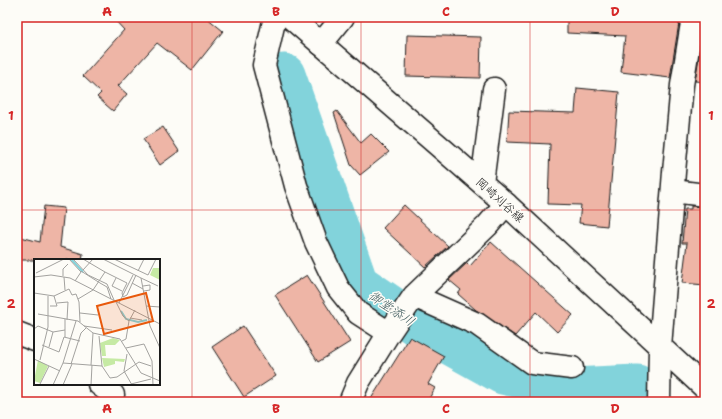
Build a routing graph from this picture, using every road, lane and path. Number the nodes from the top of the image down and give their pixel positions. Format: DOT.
graph roads {
  1 [pos="275,17"];
  2 [pos="290,17"];
  3 [pos="343,17"];
  4 [pos="693,17"];
  5 [pos="321,44"];
  6 [pos="494,89"];
  7 [pos="482,183"];
  8 [pos="673,191"];
  9 [pos="705,195"];
  10 [pos="506,204"];
  11 [pos="414,296"];
  12 [pos="17,333"];
  13 [pos="389,333"];
  14 [pos="34,340"];
  15 [pos="660,347"];
  16 [pos="572,368"];
  17 [pos="705,388"];
  18 [pos="350,402"];
  19 [pos="659,402"];
  1 -- 13 [label="street"];
  2 -- 5 [label="street, 岡崎刈谷線"];
  3 -- 5 [label="street"];
  4 -- 8 [label="street"];
  5 -- 7 [label="street, 岡崎刈谷線"];
  6 -- 7 [label="street"];
  7 -- 10 [label="street, 岡崎刈谷線"];
  8 -- 9 [label="street"];
  8 -- 15 [label="street"];
  10 -- 11 [label="street"];
  10 -- 15 [label="street, 岡崎刈谷線"];
  11 -- 13 [label="street"];
  11 -- 16 [label="street"];
  12 -- 14 [label="street"];
  13 -- 18 [label="street"];
  15 -- 17 [label="street, 岡崎刈谷線"];
  15 -- 19 [label="street"];
}
